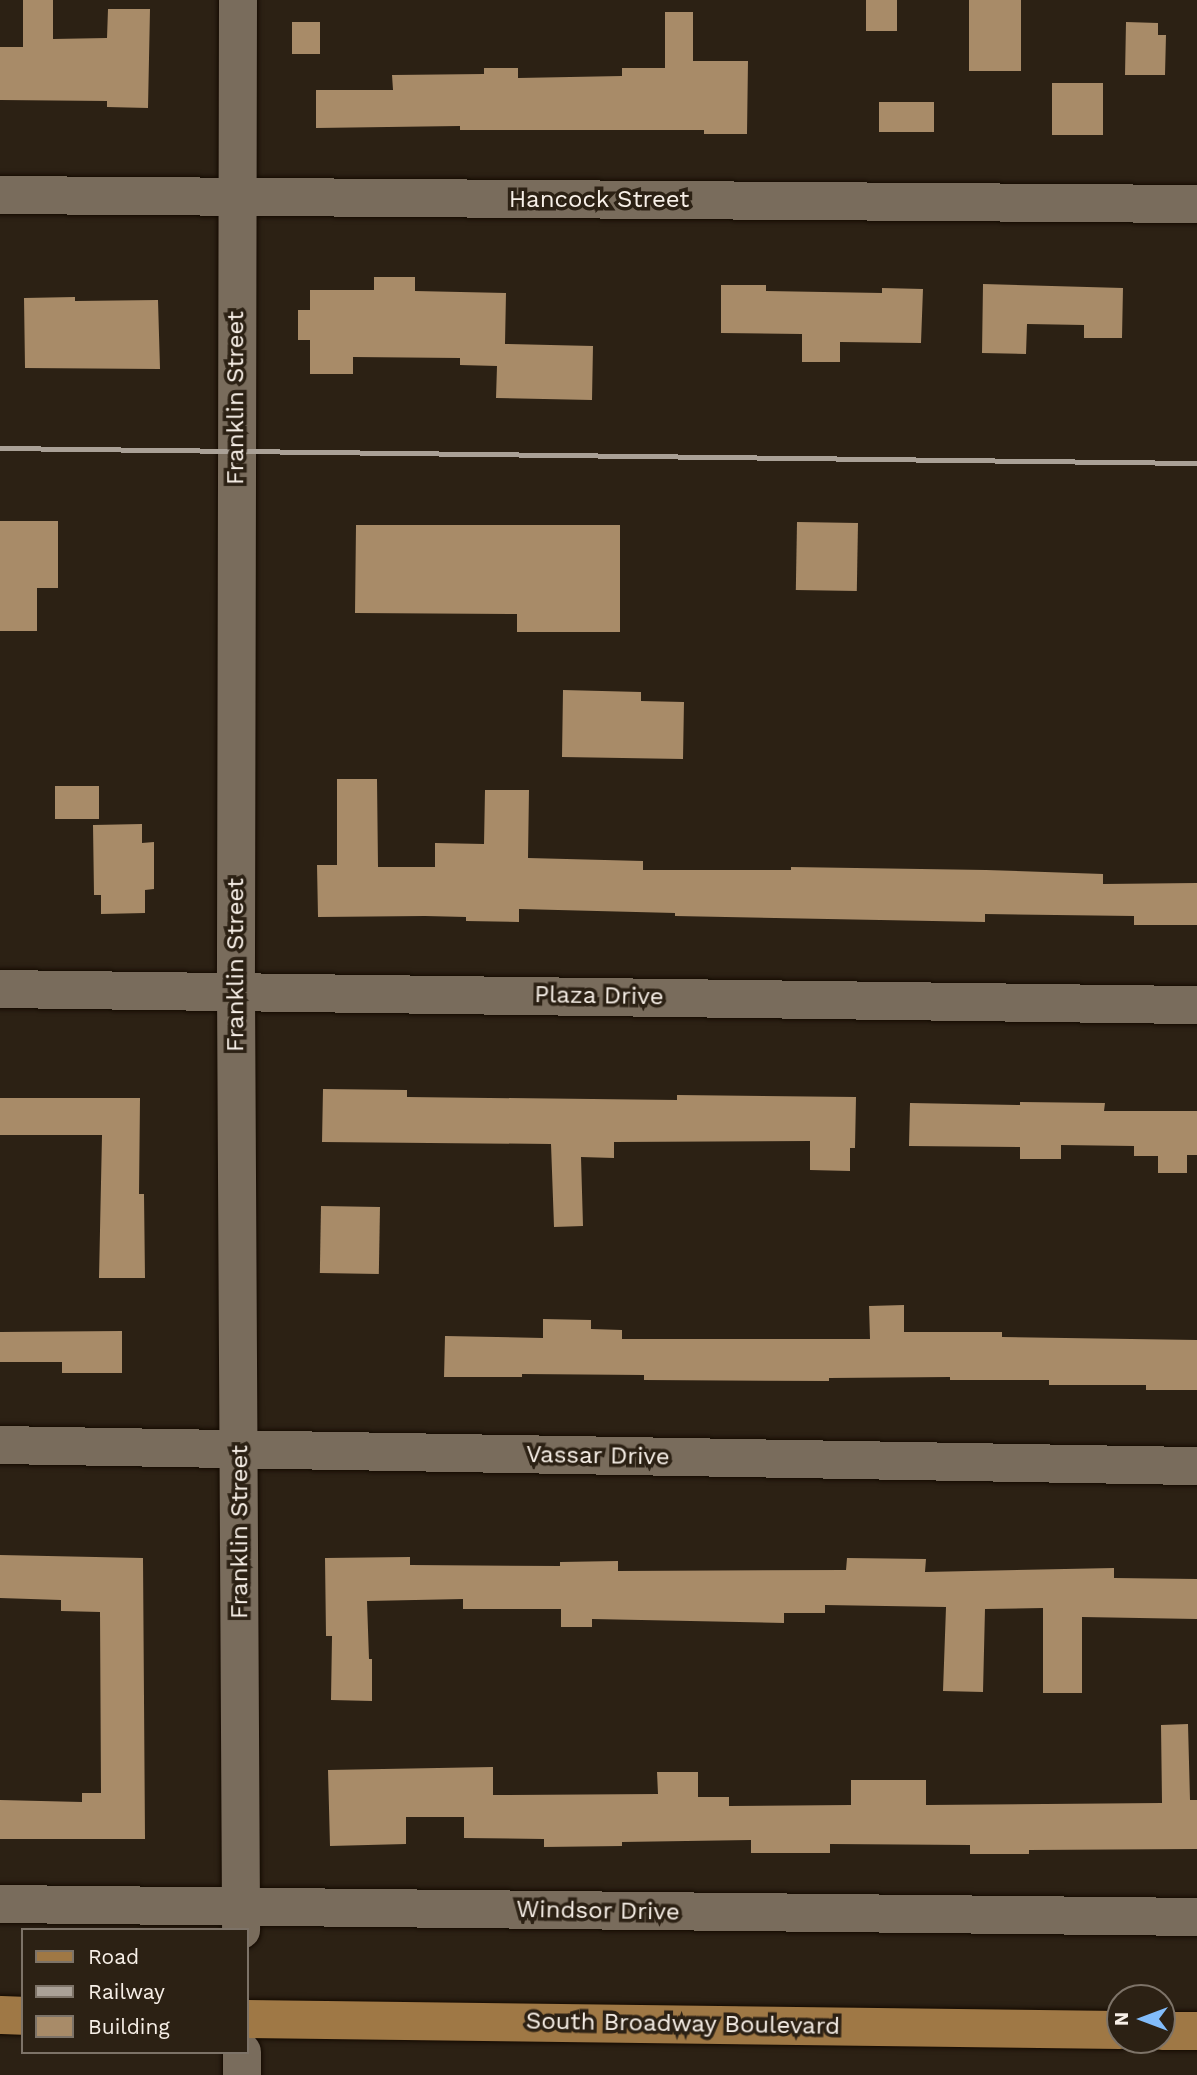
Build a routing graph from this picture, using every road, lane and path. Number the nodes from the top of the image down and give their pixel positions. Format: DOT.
graph roads {
  1 [pos="238,0"];
  2 [pos="0,195"];
  3 [pos="236,197"];
  4 [pos="1197,204"];
  5 [pos="0,989"];
  6 [pos="236,991"];
  7 [pos="1197,1005"];
  8 [pos="0,1445"];
  9 [pos="240,1450"];
  10 [pos="1197,1466"];
  11 [pos="0,1904"];
  12 [pos="1197,1917"];
  13 [pos="241,1918"];
  14 [pos="0,2015"];
  15 [pos="21,2016"];
  16 [pos="248,2019"];
  17 [pos="1106,2030"];
  18 [pos="1176,2031"];
  19 [pos="1197,2031"];
  20 [pos="242,2054"];
  21 [pos="242,2075"];
  1 -- 3 [label="street, Franklin Street"];
  2 -- 3 [label="street, Hancock Street"];
  3 -- 4 [label="street, Hancock Street"];
  3 -- 6 [label="street, Franklin Street"];
  5 -- 6 [label="street, Plaza Drive"];
  6 -- 7 [label="street, Plaza Drive"];
  6 -- 9 [label="street, Franklin Street"];
  8 -- 9 [label="street, Vassar Drive"];
  9 -- 10 [label="street, Vassar Drive"];
  9 -- 13 [label="street, Franklin Street"];
  11 -- 13 [label="street, Windsor Drive"];
  12 -- 13 [label="street, Windsor Drive"];
  14 -- 15 [label="main road"];
  16 -- 17 [label="main road, South Broadway Boulevard"];
  18 -- 19 [label="main road"];
  20 -- 21 [label="street"];
}
